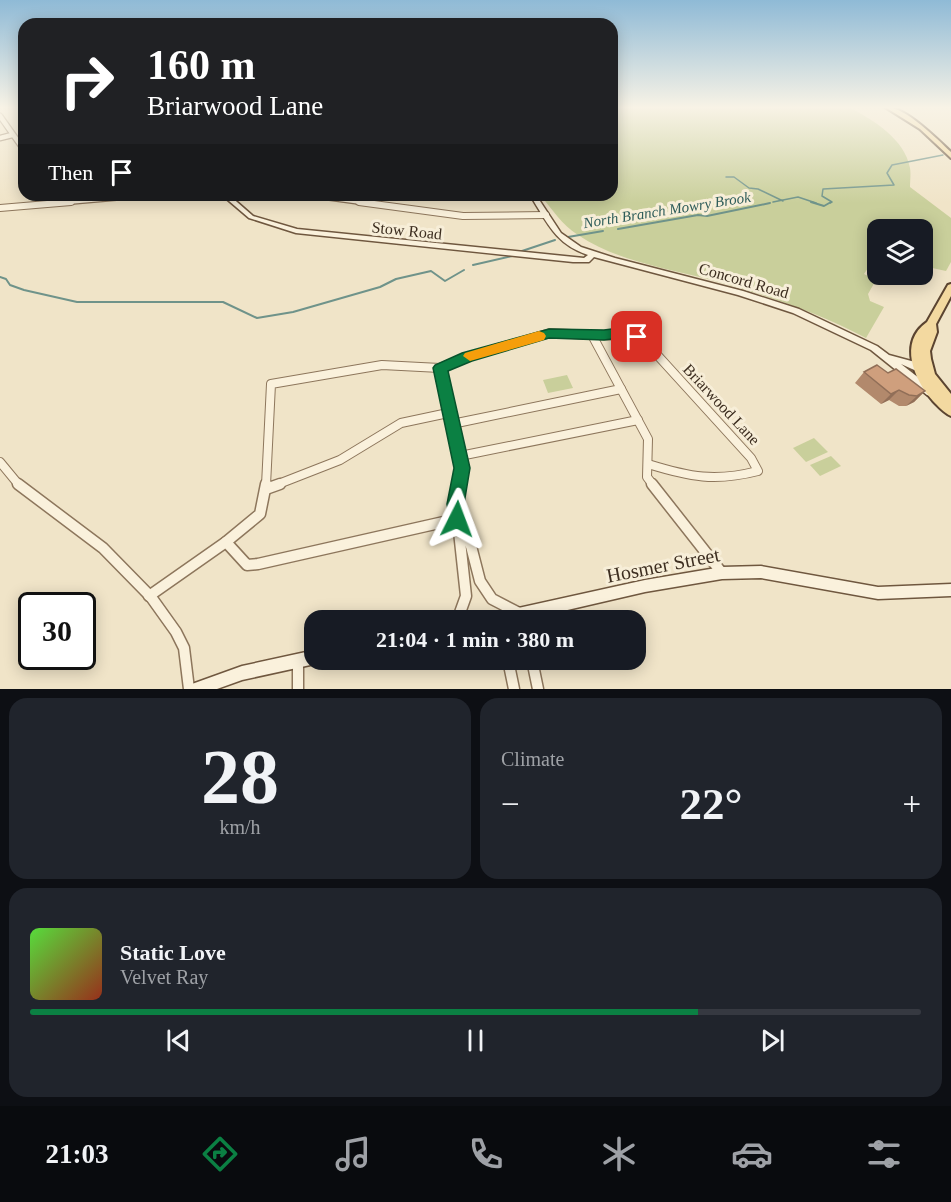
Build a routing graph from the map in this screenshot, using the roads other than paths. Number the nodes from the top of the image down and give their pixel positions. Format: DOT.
graph roads {
  1 [pos="948,148"];
  2 [pos="951,156"];
  3 [pos="78,201"];
  4 [pos="232,201"];
  5 [pos="354,201"];
  6 [pos="537,201"];
  7 [pos="0,208"];
  8 [pos="546,215"];
  9 [pos="593,254"];
  10 [pos="951,287"];
  11 [pos="592,335"];
  12 [pos="889,358"];
  13 [pos="900,367"];
  14 [pos="440,368"];
  15 [pos="923,370"];
  16 [pos="621,389"];
  17 [pos="950,404"];
  18 [pos="448,413"];
  19 [pos="638,420"];
  20 [pos="452,424"];
  21 [pos="460,456"];
  22 [pos="0,462"];
  23 [pos="648,464"];
  24 [pos="266,489"];
  25 [pos="457,519"];
  26 [pos="226,542"];
  27 [pos="722,573"];
  28 [pos="951,590"];
  29 [pos="149,596"];
  30 [pos="461,610"];
  31 [pos="510,610"];
  32 [pos="554,610"];
  33 [pos="304,659"];
  34 [pos="298,660"];
  35 [pos="510,670"];
  36 [pos="534,670"];
  37 [pos="189,689"];
  38 [pos="197,689"];
  39 [pos="298,689"];
  40 [pos="514,689"];
  41 [pos="538,689"];
  1 -- 2 [label="main road"];
  3 -- 7 [label="street"];
  4 -- 9 [label="street, Stow Road"];
  5 -- 8 [label="street"];
  6 -- 8 [label="street, Concord Road"];
  8 -- 9 [label="street, Concord Road"];
  9 -- 12 [label="street, Concord Road"];
  10 -- 15 [label="main road"];
  11 -- 14 [label="street, Briarwood Lane"];
  11 -- 16 [label="street"];
  11 -- 23 [label="street, Briarwood Lane"];
  12 -- 13 [label="street, Concord Road"];
  12 -- 15 [label="street"];
  13 -- 15 [label="street"];
  13 -- 17 [label="street, Concord Road"];
  14 -- 18 [label="street"];
  14 -- 24 [label="street, Briarwood Lane"];
  15 -- 17 [label="main road"];
  16 -- 19 [label="street"];
  16 -- 20 [label="street"];
  18 -- 20 [label="street"];
  18 -- 24 [label="street"];
  19 -- 21 [label="street"];
  19 -- 23 [label="street"];
  20 -- 21 [label="street"];
  21 -- 25 [label="street"];
  22 -- 29 [label="street"];
  23 -- 27 [label="street"];
  24 -- 26 [label="street, Briarwood Lane"];
  25 -- 26 [label="street"];
  25 -- 30 [label="street"];
  25 -- 31 [label="street"];
  26 -- 29 [label="street, Briarwood Lane"];
  27 -- 28 [label="street, Hosmer Street"];
  27 -- 32 [label="street, Hosmer Street"];
  29 -- 37 [label="street"];
  33 -- 34 [label="street"];
  34 -- 38 [label="street"];
  34 -- 39 [label="street"];
  35 -- 40 [label="street"];
  36 -- 41 [label="street"];
}
